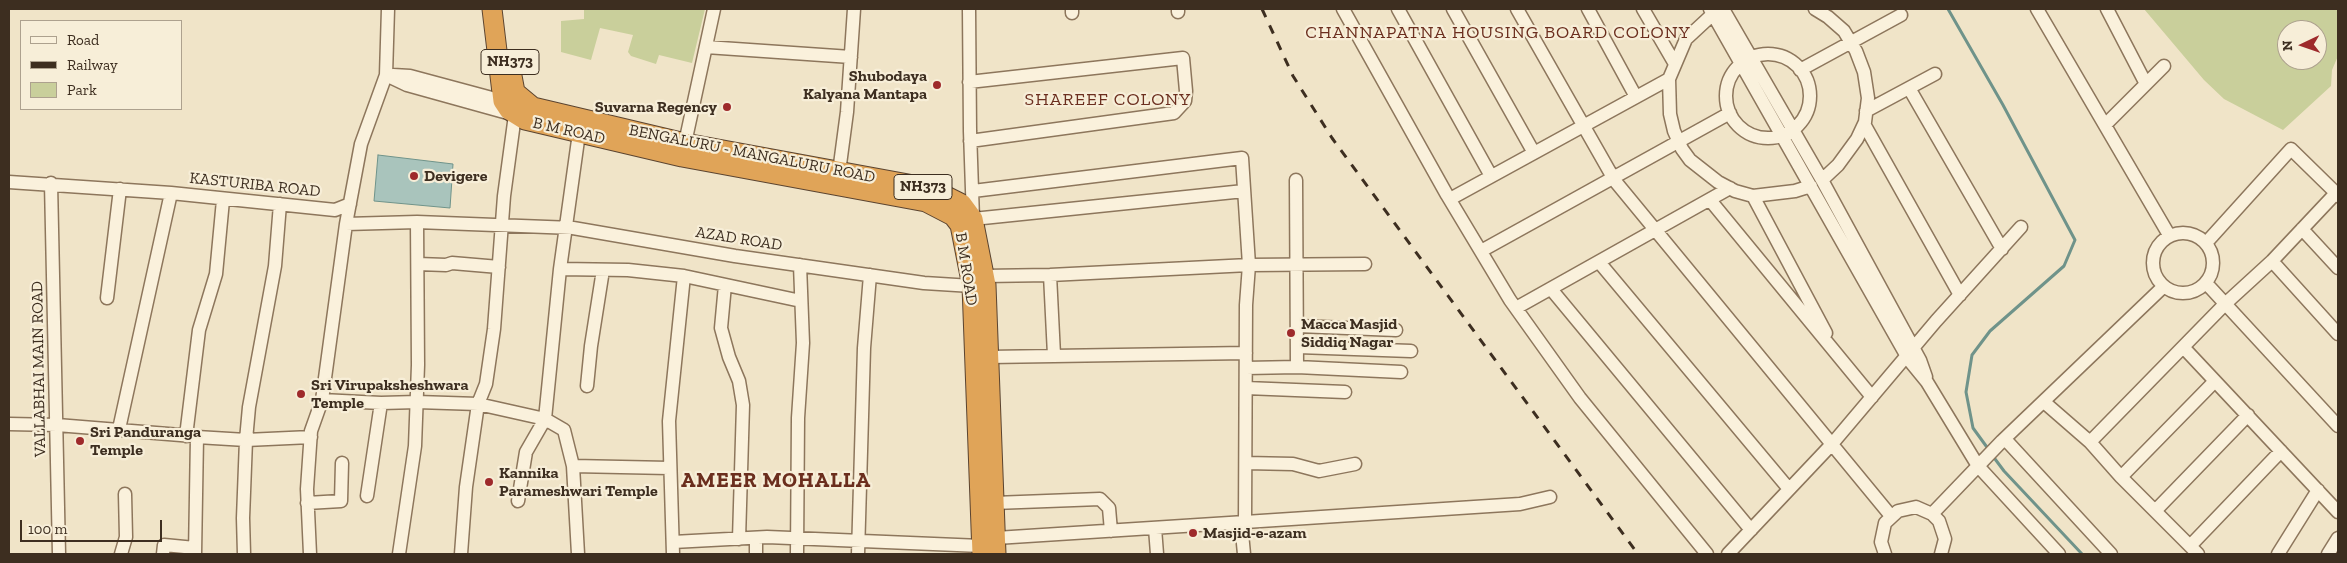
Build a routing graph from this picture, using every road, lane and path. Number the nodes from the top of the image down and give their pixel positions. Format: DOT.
graph roads {
  1 [pos="388,9"];
  2 [pos="492,9"];
  3 [pos="504,9"];
  4 [pos="714,9"];
  5 [pos="854,9"];
  6 [pos="969,9"];
  7 [pos="1343,9"];
  8 [pos="1398,9"];
  9 [pos="1453,9"];
  10 [pos="1517,9"];
  11 [pos="1588,9"];
  12 [pos="1643,9"];
  13 [pos="1815,9"];
  14 [pos="2037,9"];
  15 [pos="2107,9"];
  16 [pos="1715,10"];
  17 [pos="1902,19"];
  18 [pos="706,47"];
  19 [pos="1853,47"];
  20 [pos="851,57"];
  21 [pos="1745,61"];
  22 [pos="1675,64"];
  23 [pos="2164,66"];
  24 [pos="1802,73"];
  25 [pos="1935,74"];
  26 [pos="386,75"];
  27 [pos="1668,79"];
  28 [pos="969,82"];
  29 [pos="2146,84"];
  30 [pos="1909,88"];
  31 [pos="1636,97"];
  32 [pos="502,100"];
  33 [pos="521,112"];
  34 [pos="1731,116"];
  35 [pos="1865,118"];
  36 [pos="2105,126"];
  37 [pos="1583,127"];
  38 [pos="1787,132"];
  39 [pos="579,133"];
  40 [pos="970,141"];
  41 [pos="685,143"];
  42 [pos="1681,146"];
  43 [pos="1534,153"];
  44 [pos="838,172"];
  45 [pos="1491,176"];
  46 [pos="1296,180"];
  47 [pos="1615,180"];
  48 [pos="9,182"];
  49 [pos="51,183"];
  50 [pos="1816,183"];
  51 [pos="1730,188"];
  52 [pos="120,189"];
  53 [pos="973,190"];
  54 [pos="902,191"];
  55 [pos="1244,191"];
  56 [pos="171,193"];
  57 [pos="2337,194"];
  58 [pos="1752,196"];
  59 [pos="1450,199"];
  60 [pos="224,200"];
  61 [pos="1710,200"];
  62 [pos="280,204"];
  63 [pos="350,204"];
  64 [pos="974,220"];
  65 [pos="418,222"];
  66 [pos="346,224"];
  67 [pos="501,225"];
  68 [pos="2022,227"];
  69 [pos="565,228"];
  70 [pos="2302,229"];
  71 [pos="1655,230"];
  72 [pos="2170,235"];
  73 [pos="2206,243"];
  74 [pos="2002,249"];
  75 [pos="1483,254"];
  76 [pos="2272,261"];
  77 [pos="1600,262"];
  78 [pos="418,264"];
  79 [pos="1365,264"];
  80 [pos="800,265"];
  81 [pos="1249,265"];
  82 [pos="1298,265"];
  83 [pos="499,266"];
  84 [pos="2338,268"];
  85 [pos="560,269"];
  86 [pos="604,270"];
  87 [pos="870,275"];
  88 [pos="1050,275"];
  89 [pos="684,276"];
  90 [pos="978,281"];
  91 [pos="2206,283"];
  92 [pos="725,285"];
  93 [pos="2163,287"];
  94 [pos="1551,289"];
  95 [pos="1960,295"];
  96 [pos="107,298"];
  97 [pos="801,302"];
  98 [pos="2225,304"];
  99 [pos="1516,308"];
  100 [pos="1298,326"];
  101 [pos="1396,330"];
  102 [pos="2338,334"];
  103 [pos="1298,347"];
  104 [pos="2184,348"];
  105 [pos="1411,351"];
  106 [pos="1246,352"];
  107 [pos="1910,352"];
  108 [pos="1054,355"];
  109 [pos="989,357"];
  110 [pos="1840,358"];
  111 [pos="1297,367"];
  112 [pos="1246,368"];
  113 [pos="1401,372"];
  114 [pos="2215,381"];
  115 [pos="588,386"];
  116 [pos="1246,388"];
  117 [pos="1346,392"];
  118 [pos="1872,397"];
  119 [pos="322,400"];
  120 [pos="416,402"];
  121 [pos="2044,402"];
  122 [pos="381,404"];
  123 [pos="478,404"];
  124 [pos="2248,416"];
  125 [pos="545,419"];
  126 [pos="9,424"];
  127 [pos="57,426"];
  128 [pos="2338,426"];
  129 [pos="119,430"];
  130 [pos="191,436"];
  131 [pos="311,437"];
  132 [pos="246,440"];
  133 [pos="2003,440"];
  134 [pos="2090,442"];
  135 [pos="1832,444"];
  136 [pos="2281,451"];
  137 [pos="342,463"];
  138 [pos="1246,463"];
  139 [pos="1355,464"];
  140 [pos="1980,464"];
  141 [pos="573,466"];
  142 [pos="669,468"];
  143 [pos="2121,477"];
  144 [pos="1790,489"];
  145 [pos="2318,490"];
  146 [pos="124,494"];
  147 [pos="367,496"];
  148 [pos="1550,497"];
  149 [pos="518,502"];
  150 [pos="307,503"];
  151 [pos="994,503"];
  152 [pos="2156,510"];
  153 [pos="2338,512"];
  154 [pos="1932,514"];
  155 [pos="1891,516"];
  156 [pos="1243,522"];
  157 [pos="1155,528"];
  158 [pos="1751,530"];
  159 [pos="1111,532"];
  160 [pos="756,538"];
  161 [pos="796,538"];
  162 [pos="2338,538"];
  163 [pos="739,539"];
  164 [pos="858,539"];
  165 [pos="673,548"];
  166 [pos="920,548"];
  167 [pos="989,548"];
  168 [pos="2194,550"];
  169 [pos="195,551"];
  170 [pos="60,554"];
  171 [pos="121,554"];
  172 [pos="163,554"];
  173 [pos="244,554"];
  174 [pos="310,554"];
  175 [pos="399,554"];
  176 [pos="461,554"];
  177 [pos="578,554"];
  178 [pos="756,554"];
  179 [pos="797,554"];
  180 [pos="858,554"];
  181 [pos="1157,554"];
  182 [pos="1244,554"];
  183 [pos="1707,554"];
  184 [pos="1728,554"];
  185 [pos="1885,554"];
  186 [pos="1941,554"];
  187 [pos="2058,554"];
  188 [pos="2111,554"];
  189 [pos="2278,554"];
  190 [pos="2328,554"];
  1 -- 26 [label="street"];
  2 -- 32 [label="highway, NH373"];
  3 -- 33 [label="highway, NH373"];
  4 -- 18 [label="street"];
  5 -- 20 [label="street"];
  6 -- 28 [label="street"];
  7 -- 59 [label="street"];
  8 -- 45 [label="street"];
  9 -- 43 [label="street"];
  10 -- 37 [label="street"];
  11 -- 31 [label="street"];
  12 -- 22 [label="street"];
  13 -- 19 [label="street"];
  14 -- 36 [label="street"];
  15 -- 29 [label="street"];
  16 -- 21 [label="street"];
  16 -- 22 [label="street"];
  17 -- 19 [label="street"];
  18 -- 20 [label="street"];
  18 -- 41 [label="street"];
  19 -- 24 [label="street"];
  19 -- 35 [label="street"];
  20 -- 44 [label="street"];
  21 -- 24 [label="street"];
  21 -- 34 [label="street"];
  21 -- 38 [label="street"];
  22 -- 27 [label="street"];
  23 -- 29 [label="street"];
  24 -- 38 [label="street"];
  25 -- 30 [label="street"];
  26 -- 32 [label="street"];
  26 -- 33 [label="street"];
  26 -- 63 [label="street"];
  27 -- 31 [label="street"];
  27 -- 42 [label="street"];
  28 -- 40 [label="street"];
  28 -- 40 [label="street"];
  29 -- 36 [label="street"];
  30 -- 35 [label="street"];
  30 -- 74 [label="street"];
  31 -- 37 [label="street"];
  32 -- 33 [label="highway, NH373"];
  33 -- 39 [label="highway, B M ROAD / NH373"];
  33 -- 41 [label="highway, BENGALURU - MANGALURU ROAD / NH373"];
  33 -- 67 [label="street"];
  34 -- 38 [label="street"];
  34 -- 42 [label="street"];
  35 -- 50 [label="street"];
  35 -- 95 [label="street"];
  36 -- 72 [label="street"];
  37 -- 43 [label="street"];
  37 -- 47 [label="street"];
  38 -- 50 [label="street"];
  39 -- 54 [label="highway, B M ROAD / NH373"];
  39 -- 69 [label="street"];
  40 -- 53 [label="street"];
  41 -- 44 [label="highway, BENGALURU - MANGALURU ROAD / NH373"];
  42 -- 47 [label="street"];
  42 -- 51 [label="street"];
  43 -- 45 [label="street"];
  44 -- 54 [label="highway, BENGALURU - MANGALURU ROAD / NH373"];
  45 -- 59 [label="street"];
  46 -- 82 [label="street"];
  47 -- 71 [label="street"];
  47 -- 75 [label="street"];
  48 -- 49 [label="street, KASTURIBA ROAD"];
  49 -- 52 [label="street, KASTURIBA ROAD"];
  49 -- 127 [label="street, VALLABHAI MAIN ROAD"];
  50 -- 58 [label="street"];
  50 -- 107 [label="street"];
  51 -- 58 [label="street"];
  51 -- 61 [label="street"];
  52 -- 56 [label="street, KASTURIBA ROAD"];
  52 -- 96 [label="street"];
  53 -- 55 [label="street"];
  53 -- 64 [label="street"];
  54 -- 64 [label="highway, BENGALURU - MANGALURU ROAD / NH373"];
  54 -- 90 [label="highway, B M ROAD / NH373"];
  55 -- 64 [label="street"];
  55 -- 81 [label="street"];
  56 -- 60 [label="street, KASTURIBA ROAD"];
  56 -- 129 [label="street"];
  57 -- 70 [label="street"];
  57 -- 73 [label="street"];
  58 -- 110 [label="street"];
  59 -- 75 [label="street"];
  60 -- 62 [label="street, KASTURIBA ROAD"];
  60 -- 130 [label="street"];
  61 -- 71 [label="street"];
  61 -- 110 [label="street"];
  62 -- 63 [label="street, KASTURIBA ROAD"];
  62 -- 132 [label="street"];
  63 -- 66 [label="street"];
  64 -- 90 [label="highway, NH373"];
  65 -- 66 [label="street, AZAD ROAD"];
  65 -- 67 [label="street, AZAD ROAD"];
  65 -- 78 [label="street"];
  66 -- 119 [label="street"];
  67 -- 69 [label="street, AZAD ROAD"];
  67 -- 83 [label="street"];
  68 -- 74 [label="street"];
  69 -- 80 [label="street, AZAD ROAD"];
  69 -- 85 [label="street"];
  70 -- 76 [label="street"];
  70 -- 84 [label="street"];
  71 -- 77 [label="street"];
  71 -- 135 [label="street"];
  72 -- 73 [label="street"];
  72 -- 93 [label="street"];
  73 -- 91 [label="street"];
  74 -- 95 [label="street"];
  75 -- 99 [label="street"];
  76 -- 98 [label="street"];
  76 -- 102 [label="street"];
  77 -- 94 [label="street"];
  77 -- 144 [label="street"];
  78 -- 83 [label="street"];
  78 -- 120 [label="street"];
  79 -- 82 [label="street, AZAD ROAD"];
  80 -- 87 [label="street, AZAD ROAD"];
  80 -- 97 [label="street"];
  81 -- 82 [label="street, AZAD ROAD"];
  81 -- 88 [label="street, AZAD ROAD"];
  81 -- 106 [label="street"];
  82 -- 100 [label="street"];
  83 -- 123 [label="street"];
  85 -- 86 [label="street"];
  85 -- 125 [label="street"];
  86 -- 89 [label="street"];
  86 -- 115 [label="street"];
  87 -- 90 [label="street, AZAD ROAD"];
  87 -- 164 [label="street"];
  88 -- 90 [label="street, AZAD ROAD"];
  88 -- 108 [label="street"];
  89 -- 92 [label="street"];
  89 -- 142 [label="street"];
  90 -- 109 [label="highway, NH373"];
  90 -- 167 [label="highway, B M ROAD / NH373"];
  91 -- 93 [label="street"];
  91 -- 98 [label="street"];
  92 -- 97 [label="street"];
  92 -- 163 [label="street"];
  93 -- 121 [label="street"];
  94 -- 99 [label="street"];
  94 -- 158 [label="street"];
  95 -- 107 [label="street"];
  97 -- 161 [label="street"];
  98 -- 104 [label="street"];
  98 -- 128 [label="street"];
  99 -- 183 [label="street"];
  100 -- 101 [label="street"];
  100 -- 103 [label="street"];
  103 -- 105 [label="street"];
  103 -- 111 [label="street"];
  104 -- 114 [label="street"];
  104 -- 134 [label="street"];
  106 -- 108 [label="street"];
  106 -- 112 [label="street"];
  107 -- 118 [label="street"];
  107 -- 140 [label="street"];
  108 -- 109 [label="street"];
  109 -- 151 [label="highway, NH373"];
  110 -- 118 [label="street"];
  111 -- 112 [label="street"];
  111 -- 113 [label="street"];
  112 -- 116 [label="street"];
  114 -- 124 [label="street"];
  114 -- 143 [label="street"];
  116 -- 117 [label="street"];
  116 -- 138 [label="street"];
  118 -- 135 [label="street"];
  119 -- 122 [label="street"];
  119 -- 131 [label="street"];
  120 -- 122 [label="street"];
  120 -- 123 [label="street"];
  120 -- 175 [label="street"];
  121 -- 133 [label="street"];
  121 -- 134 [label="street"];
  122 -- 147 [label="street"];
  123 -- 125 [label="street"];
  123 -- 176 [label="street"];
  124 -- 136 [label="street"];
  124 -- 152 [label="street"];
  125 -- 141 [label="street"];
  125 -- 149 [label="street"];
  126 -- 127 [label="street"];
  127 -- 129 [label="street"];
  127 -- 170 [label="street, VALLABHAI MAIN ROAD"];
  129 -- 130 [label="street"];
  130 -- 132 [label="street"];
  130 -- 169 [label="street"];
  131 -- 132 [label="street"];
  131 -- 150 [label="street"];
  132 -- 173 [label="street"];
  133 -- 140 [label="street"];
  133 -- 188 [label="street"];
  134 -- 143 [label="street"];
  135 -- 144 [label="street"];
  135 -- 155 [label="street"];
  136 -- 145 [label="street"];
  136 -- 168 [label="street"];
  137 -- 150 [label="street"];
  138 -- 139 [label="street"];
  138 -- 156 [label="street"];
  140 -- 154 [label="street"];
  140 -- 187 [label="street"];
  141 -- 142 [label="street"];
  141 -- 177 [label="street"];
  142 -- 165 [label="street"];
  143 -- 152 [label="street"];
  144 -- 158 [label="street"];
  145 -- 153 [label="street"];
  145 -- 189 [label="street"];
  146 -- 171 [label="street"];
  148 -- 156 [label="street"];
  150 -- 174 [label="street"];
  151 -- 159 [label="street"];
  151 -- 167 [label="highway, NH373"];
  152 -- 168 [label="street"];
  154 -- 155 [label="street"];
  154 -- 186 [label="street"];
  155 -- 185 [label="street"];
  156 -- 157 [label="street"];
  156 -- 182 [label="street"];
  157 -- 159 [label="street"];
  157 -- 181 [label="street"];
  158 -- 184 [label="street"];
  159 -- 167 [label="street"];
  160 -- 161 [label="street"];
  160 -- 163 [label="street"];
  160 -- 178 [label="street"];
  161 -- 164 [label="street"];
  161 -- 179 [label="street"];
  162 -- 190 [label="street"];
  163 -- 165 [label="street"];
  164 -- 166 [label="street"];
  164 -- 180 [label="street"];
  166 -- 167 [label="street"];
  169 -- 172 [label="street"];
}
